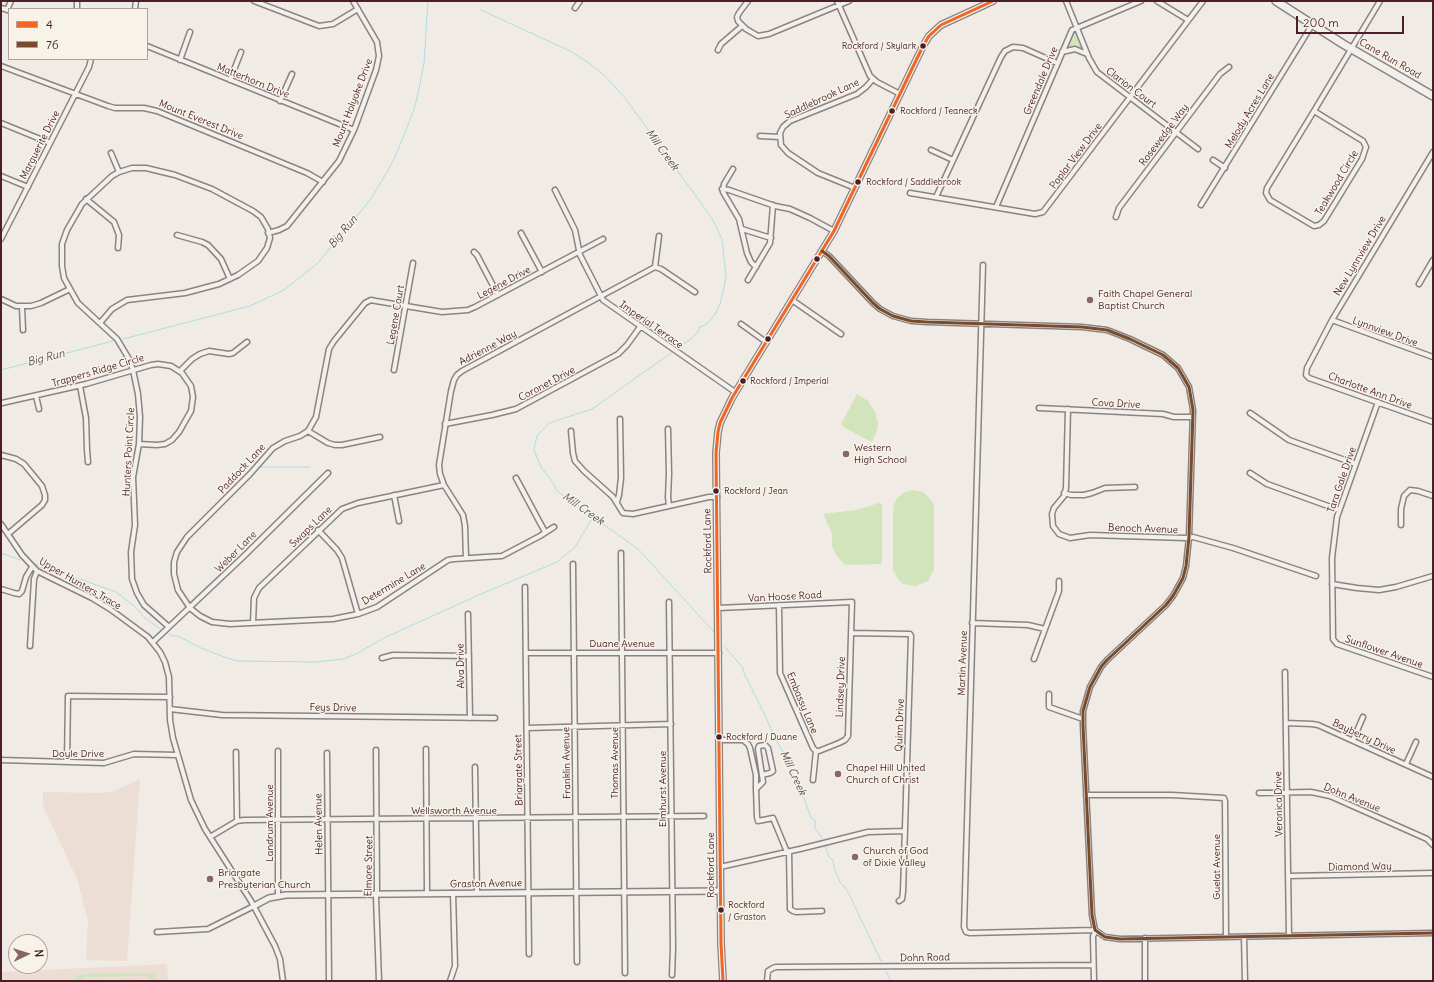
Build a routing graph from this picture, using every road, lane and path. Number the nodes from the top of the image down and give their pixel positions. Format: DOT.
graph roads {
  1 [pos="254,1"];
  2 [pos="353,1"];
  3 [pos="580,1"];
  4 [pos="748,1"];
  5 [pos="849,1"];
  6 [pos="992,1"];
  7 [pos="1066,1"];
  8 [pos="1141,1"];
  9 [pos="1157,1"];
  10 [pos="1202,1"];
  11 [pos="1276,1"];
  12 [pos="1380,1"];
  13 [pos="838,3"];
  14 [pos="1,8"];
  15 [pos="575,8"];
  16 [pos="358,9"];
  17 [pos="8,10"];
  18 [pos="1188,20"];
  19 [pos="1312,25"];
  20 [pos="742,26"];
  21 [pos="1077,27"];
  22 [pos="190,32"];
  23 [pos="148,46"];
  24 [pos="1351,48"];
  25 [pos="718,50"];
  26 [pos="241,52"];
  27 [pos="1062,52"];
  28 [pos="1087,54"];
  29 [pos="92,60"];
  30 [pos="180,60"];
  31 [pos="1057,62"];
  32 [pos="1,66"];
  33 [pos="1229,67"];
  34 [pos="292,74"];
  35 [pos="873,79"];
  36 [pos="230,80"];
  37 [pos="76,94"];
  38 [pos="900,94"];
  39 [pos="1433,96"];
  40 [pos="1130,97"];
  41 [pos="280,100"];
  42 [pos="1314,111"];
  43 [pos="1,123"];
  44 [pos="354,130"];
  45 [pos="1176,132"];
  46 [pos="760,136"];
  47 [pos="780,137"];
  48 [pos="50,143"];
  49 [pos="1198,149"];
  50 [pos="931,150"];
  51 [pos="1433,152"];
  52 [pos="110,153"];
  53 [pos="953,160"];
  54 [pos="1213,160"];
  55 [pos="1224,168"];
  56 [pos="733,169"];
  57 [pos="119,172"];
  58 [pos="1,176"];
  59 [pos="323,182"];
  60 [pos="28,187"];
  61 [pos="855,188"];
  62 [pos="722,189"];
  63 [pos="555,190"];
  64 [pos="910,193"];
  65 [pos="936,197"];
  66 [pos="86,199"];
  67 [pos="1201,205"];
  68 [pos="773,206"];
  69 [pos="996,207"];
  70 [pos="1116,217"];
  71 [pos="742,229"];
  72 [pos="834,231"];
  73 [pos="268,233"];
  74 [pos="521,234"];
  75 [pos="177,235"];
  76 [pos="659,236"];
  77 [pos="1,237"];
  78 [pos="771,238"];
  79 [pos="603,239"];
  80 [pos="118,248"];
  81 [pos="580,251"];
  82 [pos="474,252"];
  83 [pos="822,252"];
  84 [pos="1433,260"];
  85 [pos="413,263"];
  86 [pos="983,265"];
  87 [pos="655,267"];
  88 [pos="756,267"];
  89 [pos="542,272"];
  90 [pos="230,279"];
  91 [pos="748,280"];
  92 [pos="1419,284"];
  93 [pos="70,289"];
  94 [pos="695,292"];
  95 [pos="498,295"];
  96 [pos="601,297"];
  97 [pos="1,299"];
  98 [pos="792,300"];
  99 [pos="405,306"];
  100 [pos="22,307"];
  101 [pos="1332,320"];
  102 [pos="100,323"];
  103 [pos="741,324"];
  104 [pos="981,324"];
  105 [pos="640,327"];
  106 [pos="24,330"];
  107 [pos="841,334"];
  108 [pos="248,342"];
  109 [pos="766,342"];
  110 [pos="1433,357"];
  111 [pos="133,370"];
  112 [pos="394,370"];
  113 [pos="180,372"];
  114 [pos="1306,372"];
  115 [pos="80,386"];
  116 [pos="735,392"];
  117 [pos="36,396"];
  118 [pos="1378,402"];
  119 [pos="2,404"];
  120 [pos="1039,408"];
  121 [pos="39,409"];
  122 [pos="1068,409"];
  123 [pos="1250,413"];
  124 [pos="1192,417"];
  125 [pos="620,419"];
  126 [pos="1433,422"];
  127 [pos="445,424"];
  128 [pos="668,429"];
  129 [pos="308,431"];
  130 [pos="571,431"];
  131 [pos="380,438"];
  132 [pos="139,444"];
  133 [pos="1,455"];
  134 [pos="88,462"];
  135 [pos="1356,464"];
  136 [pos="328,473"];
  137 [pos="1250,473"];
  138 [pos="516,478"];
  139 [pos="444,485"];
  140 [pos="1136,487"];
  141 [pos="1064,493"];
  142 [pos="394,495"];
  143 [pos="1433,496"];
  144 [pos="717,497"];
  145 [pos="617,502"];
  146 [pos="670,506"];
  147 [pos="1339,510"];
  148 [pos="399,521"];
  149 [pos="1,524"];
  150 [pos="1401,525"];
  151 [pos="554,527"];
  152 [pos="318,530"];
  153 [pos="545,532"];
  154 [pos="8,534"];
  155 [pos="1189,537"];
  156 [pos="621,553"];
  157 [pos="466,558"];
  158 [pos="573,564"];
  159 [pos="32,567"];
  160 [pos="37,571"];
  161 [pos="1316,576"];
  162 [pos="1433,576"];
  163 [pos="1059,581"];
  164 [pos="1332,584"];
  165 [pos="525,587"];
  166 [pos="1,589"];
  167 [pos="669,602"];
  168 [pos="852,602"];
  169 [pos="779,605"];
  170 [pos="190,608"];
  171 [pos="718,608"];
  172 [pos="358,614"];
  173 [pos="468,614"];
  174 [pos="253,623"];
  175 [pos="972,623"];
  176 [pos="169,627"];
  177 [pos="1045,629"];
  178 [pos="851,633"];
  179 [pos="1333,638"];
  180 [pos="153,642"];
  181 [pos="30,646"];
  182 [pos="574,652"];
  183 [pos="622,652"];
  184 [pos="670,652"];
  185 [pos="526,653"];
  186 [pos="719,653"];
  187 [pos="469,656"];
  188 [pos="382,658"];
  189 [pos="1034,659"];
  190 [pos="1285,672"];
  191 [pos="1433,677"];
  192 [pos="1049,694"];
  193 [pos="170,697"];
  194 [pos="170,709"];
  195 [pos="1363,717"];
  196 [pos="470,718"];
  197 [pos="495,718"];
  198 [pos="1083,719"];
  199 [pos="1286,723"];
  200 [pos="671,724"];
  201 [pos="575,727"];
  202 [pos="623,727"];
  203 [pos="527,728"];
  204 [pos="720,740"];
  205 [pos="1353,740"];
  206 [pos="1416,742"];
  207 [pos="426,749"];
  208 [pos="376,750"];
  209 [pos="278,751"];
  210 [pos="816,751"];
  211 [pos="236,752"];
  212 [pos="327,753"];
  213 [pos="177,755"];
  214 [pos="1,760"];
  215 [pos="67,762"];
  216 [pos="1406,764"];
  217 [pos="476,767"];
  218 [pos="762,775"];
  219 [pos="1433,777"];
  220 [pos="813,780"];
  221 [pos="756,789"];
  222 [pos="1287,792"];
  223 [pos="1259,793"];
  224 [pos="1086,795"];
  225 [pos="672,816"];
  226 [pos="704,816"];
  227 [pos="624,817"];
  228 [pos="528,818"];
  229 [pos="576,818"];
  230 [pos="426,819"];
  231 [pos="476,819"];
  232 [pos="278,820"];
  233 [pos="327,820"];
  234 [pos="377,820"];
  235 [pos="237,821"];
  236 [pos="905,831"];
  237 [pos="210,837"];
  238 [pos="1433,845"];
  239 [pos="788,852"];
  240 [pos="720,867"];
  241 [pos="1433,873"];
  242 [pos="1288,876"];
  243 [pos="624,891"];
  244 [pos="672,891"];
  245 [pos="720,891"];
  246 [pos="528,892"];
  247 [pos="576,892"];
  248 [pos="427,893"];
  249 [pos="453,893"];
  250 [pos="476,893"];
  251 [pos="328,894"];
  252 [pos="377,894"];
  253 [pos="278,895"];
  254 [pos="898,901"];
  255 [pos="254,906"];
  256 [pos="822,911"];
  257 [pos="1096,931"];
  258 [pos="157,932"];
  259 [pos="1433,933"];
  260 [pos="1288,936"];
  261 [pos="1226,937"];
  262 [pos="1244,937"];
  263 [pos="1145,938"];
  264 [pos="529,954"];
  265 [pos="577,962"];
  266 [pos="1094,965"];
  267 [pos="625,973"];
  268 [pos="672,975"];
  269 [pos="283,981"];
  270 [pos="329,981"];
  271 [pos="379,981"];
  272 [pos="450,981"];
  273 [pos="723,981"];
  274 [pos="767,981"];
  275 [pos="1094,981"];
  276 [pos="1145,981"];
  277 [pos="1245,981"];
  1 -- 16 [label="street"];
  2 -- 16 [label="street, Mount Holyoke Drive"];
  3 -- 15 [label="street"];
  4 -- 20 [label="street"];
  5 -- 13 [label="street"];
  6 -- 38 [label="main road, Rockford Lane"];
  7 -- 21 [label="street, Clarion Court"];
  8 -- 21 [label="street"];
  9 -- 18 [label="street"];
  10 -- 18 [label="street, Poplar View Drive"];
  11 -- 19 [label="highway, Cane Run Road"];
  12 -- 24 [label="street, Teakwood Circle"];
  13 -- 20 [label="street"];
  13 -- 35 [label="street"];
  14 -- 17 [label="street"];
  16 -- 44 [label="street, Mount Holyoke Drive"];
  18 -- 40 [label="street, Poplar View Drive"];
  19 -- 24 [label="highway, Cane Run Road"];
  19 -- 55 [label="street, Melody Acres Lane"];
  20 -- 25 [label="street"];
  21 -- 27 [label="street, Greendale Drive"];
  21 -- 28 [label="street, Clarion Court"];
  22 -- 30 [label="street"];
  23 -- 30 [label="street, Matterhorn Drive"];
  24 -- 39 [label="highway, Cane Run Road"];
  24 -- 42 [label="street, Teakwood Circle"];
  26 -- 36 [label="street"];
  27 -- 28 [label="street"];
  27 -- 31 [label="street, Greendale Drive"];
  28 -- 40 [label="street, Clarion Court"];
  29 -- 37 [label="street, Marguerite Drive"];
  30 -- 36 [label="street, Matterhorn Drive"];
  31 -- 53 [label="street"];
  31 -- 69 [label="street, Greendale Drive"];
  32 -- 37 [label="street, Mount Everest Drive"];
  33 -- 45 [label="street, Rosewedge Way"];
  34 -- 41 [label="street"];
  35 -- 38 [label="street"];
  35 -- 47 [label="street, Saddlebrook Lane"];
  36 -- 41 [label="street, Matterhorn Drive"];
  37 -- 48 [label="street, Marguerite Drive"];
  37 -- 59 [label="street, Mount Everest Drive"];
  38 -- 61 [label="main road, Rockford Lane"];
  40 -- 45 [label="street, Clarion Court"];
  40 -- 69 [label="street, Poplar View Drive"];
  41 -- 44 [label="street, Matterhorn Drive"];
  42 -- 42 [label="street, Teakwood Circle"];
  43 -- 48 [label="street"];
  44 -- 59 [label="street, Mount Holyoke Drive"];
  45 -- 49 [label="street, Clarion Court"];
  45 -- 70 [label="street, Rosewedge Way"];
  46 -- 47 [label="street"];
  47 -- 61 [label="street"];
  48 -- 60 [label="street, Marguerite Drive"];
  50 -- 53 [label="street"];
  51 -- 101 [label="street, New Lynnview Drive"];
  52 -- 57 [label="street"];
  53 -- 65 [label="street"];
  54 -- 55 [label="street"];
  55 -- 67 [label="street, Melody Acres Lane"];
  56 -- 62 [label="street"];
  57 -- 66 [label="street, Hunters Point Circle"];
  57 -- 73 [label="street, Hunters Point Circle"];
  58 -- 60 [label="street"];
  59 -- 73 [label="street, Mount Holyoke Drive"];
  60 -- 77 [label="street, Marguerite Drive"];
  61 -- 72 [label="main road, Rockford Lane"];
  62 -- 68 [label="street"];
  62 -- 71 [label="street"];
  63 -- 81 [label="street, Imperial Terrace"];
  64 -- 65 [label="street, Poplar View Drive"];
  65 -- 69 [label="street, Poplar View Drive"];
  66 -- 80 [label="street"];
  66 -- 93 [label="street, Hunters Point Circle"];
  68 -- 72 [label="street"];
  68 -- 78 [label="street"];
  71 -- 78 [label="street"];
  71 -- 88 [label="street"];
  72 -- 83 [label="main road, Rockford Lane"];
  73 -- 90 [label="street"];
  74 -- 89 [label="street"];
  75 -- 90 [label="street"];
  76 -- 87 [label="street"];
  78 -- 88 [label="street"];
  79 -- 81 [label="street, Legene Drive"];
  81 -- 89 [label="street, Legene Drive"];
  81 -- 96 [label="street, Imperial Terrace"];
  82 -- 95 [label="street"];
  83 -- 98 [label="main road, Rockford Lane"];
  83 -- 104 [label="street"];
  84 -- 92 [label="street"];
  85 -- 99 [label="street, Legene Court"];
  86 -- 104 [label="street, Martin Avenue"];
  87 -- 94 [label="street"];
  87 -- 96 [label="street, Adrienne Way"];
  88 -- 91 [label="street"];
  89 -- 95 [label="street, Legene Drive"];
  90 -- 102 [label="street"];
  93 -- 100 [label="street"];
  93 -- 102 [label="street, Hunters Point Circle"];
  95 -- 99 [label="street, Legene Drive"];
  96 -- 105 [label="street, Imperial Terrace"];
  96 -- 127 [label="street, Adrienne Way"];
  97 -- 100 [label="street"];
  98 -- 107 [label="street"];
  98 -- 109 [label="main road, Rockford Lane"];
  99 -- 112 [label="street, Legene Court"];
  99 -- 129 [label="street"];
  100 -- 106 [label="street"];
  101 -- 110 [label="street, Lynnview Drive"];
  101 -- 114 [label="street, New Lynnview Drive"];
  102 -- 111 [label="street, Hunters Point Circle"];
  103 -- 109 [label="street"];
  104 -- 124 [label="street"];
  104 -- 175 [label="street, Martin Avenue"];
  105 -- 116 [label="street, Imperial Terrace"];
  105 -- 127 [label="street, Coronet Drive"];
  108 -- 113 [label="street"];
  109 -- 116 [label="main road, Rockford Lane"];
  111 -- 113 [label="street, Trappers Ridge Circle"];
  111 -- 115 [label="street, Trappers Ridge Circle"];
  111 -- 132 [label="street, Hunters Point Circle"];
  113 -- 132 [label="street"];
  114 -- 118 [label="street, Charlotte Ann Drive"];
  115 -- 117 [label="street, Trappers Ridge Circle"];
  115 -- 134 [label="street"];
  116 -- 144 [label="main road, Rockford Lane"];
  117 -- 119 [label="street, Trappers Ridge Circle"];
  117 -- 121 [label="street"];
  118 -- 126 [label="street, Charlotte Ann Drive"];
  118 -- 135 [label="street, Tara Gale Drive"];
  120 -- 122 [label="street, Cova Drive"];
  122 -- 124 [label="street, Cova Drive"];
  122 -- 141 [label="street"];
  123 -- 135 [label="street"];
  124 -- 155 [label="street"];
  125 -- 145 [label="street"];
  127 -- 139 [label="street, Adrienne Way"];
  128 -- 146 [label="street"];
  129 -- 131 [label="street"];
  129 -- 170 [label="street, Paddock Lane"];
  130 -- 145 [label="street"];
  132 -- 176 [label="street, Hunters Point Circle"];
  133 -- 154 [label="street"];
  135 -- 147 [label="street, Tara Gale Drive"];
  136 -- 170 [label="street, Weber Lane"];
  137 -- 147 [label="street"];
  138 -- 153 [label="street"];
  139 -- 142 [label="street, Swaps Lane"];
  139 -- 157 [label="street, Adrienne Way"];
  140 -- 141 [label="street"];
  141 -- 155 [label="street, Benoch Avenue"];
  142 -- 148 [label="street"];
  142 -- 152 [label="street, Swaps Lane"];
  143 -- 150 [label="street"];
  144 -- 146 [label="street"];
  144 -- 171 [label="main road, Rockford Lane"];
  145 -- 146 [label="street"];
  147 -- 164 [label="street, Tara Gale Drive"];
  149 -- 154 [label="street, Upper Hunters Trace"];
  151 -- 153 [label="street, Determine Lane"];
  152 -- 172 [label="street"];
  152 -- 174 [label="street, Swaps Lane"];
  153 -- 157 [label="street, Determine Lane"];
  154 -- 159 [label="street, Upper Hunters Trace"];
  155 -- 161 [label="street, Benoch Avenue"];
  155 -- 198 [label="street"];
  156 -- 183 [label="street, Thomas Avenue"];
  157 -- 172 [label="street, Determine Lane"];
  158 -- 182 [label="street, Franklin Avenue"];
  159 -- 160 [label="street, Upper Hunters Trace"];
  159 -- 166 [label="street"];
  160 -- 180 [label="street, Upper Hunters Trace"];
  160 -- 181 [label="street"];
  162 -- 164 [label="street"];
  163 -- 177 [label="street"];
  164 -- 179 [label="street, Tara Gale Drive"];
  165 -- 185 [label="street, Briargate Street"];
  167 -- 184 [label="street, Elmhurst Avenue"];
  168 -- 169 [label="street, Van Hoose Road"];
  168 -- 178 [label="street, Lindsey Drive"];
  169 -- 171 [label="street, Van Hoose Road"];
  169 -- 210 [label="street, Embassy Lane"];
  170 -- 174 [label="street, Determine Lane"];
  170 -- 176 [label="street, Weber Lane"];
  171 -- 186 [label="main road, Rockford Lane"];
  172 -- 174 [label="street, Determine Lane"];
  173 -- 187 [label="street, Alva Drive"];
  175 -- 177 [label="street"];
  175 -- 257 [label="street, Martin Avenue"];
  176 -- 180 [label="street, Weber Lane"];
  177 -- 189 [label="street"];
  178 -- 210 [label="street, Lindsey Drive"];
  178 -- 236 [label="street, Quinn Drive"];
  179 -- 191 [label="street, Sunflower Avenue"];
  180 -- 193 [label="street, Upper Hunters Trace"];
  182 -- 183 [label="street, Duane Avenue"];
  182 -- 185 [label="street, Duane Avenue"];
  182 -- 201 [label="street, Franklin Avenue"];
  183 -- 184 [label="street, Duane Avenue"];
  183 -- 202 [label="street, Thomas Avenue"];
  184 -- 186 [label="street, Duane Avenue"];
  184 -- 200 [label="street, Elmhurst Avenue"];
  185 -- 203 [label="street, Briargate Street"];
  186 -- 204 [label="main road, Rockford Lane"];
  187 -- 188 [label="street"];
  187 -- 196 [label="street, Alva Drive"];
  190 -- 199 [label="street, Veronica Drive"];
  192 -- 198 [label="street"];
  193 -- 194 [label="street, Upper Hunters Trace"];
  193 -- 215 [label="street"];
  194 -- 196 [label="street, Feys Drive"];
  194 -- 213 [label="street, Upper Hunters Trace"];
  195 -- 205 [label="street"];
  196 -- 197 [label="street, Feys Drive"];
  198 -- 224 [label="street"];
  199 -- 205 [label="street, Bayberry Drive"];
  199 -- 222 [label="street, Veronica Drive"];
  200 -- 202 [label="street"];
  200 -- 225 [label="street, Elmhurst Avenue"];
  201 -- 202 [label="street"];
  201 -- 203 [label="street"];
  201 -- 229 [label="street, Franklin Avenue"];
  202 -- 227 [label="street, Thomas Avenue"];
  203 -- 228 [label="street, Briargate Street"];
  204 -- 221 [label="street"];
  204 -- 240 [label="main road, Rockford Lane"];
  205 -- 216 [label="street, Bayberry Drive"];
  206 -- 216 [label="street"];
  207 -- 230 [label="street"];
  208 -- 234 [label="street, Elmore Street"];
  209 -- 232 [label="street, Landrum Avenue"];
  210 -- 220 [label="street"];
  211 -- 235 [label="street"];
  212 -- 233 [label="street, Helen Avenue"];
  213 -- 215 [label="street, Doyle Drive"];
  213 -- 237 [label="street, Upper Hunters Trace"];
  214 -- 215 [label="street, Doyle Drive"];
  216 -- 219 [label="street, Bayberry Drive"];
  217 -- 231 [label="street"];
  218 -- 218 [label="street"];
  218 -- 221 [label="street"];
  221 -- 239 [label="street"];
  222 -- 223 [label="street, Dohn Avenue"];
  222 -- 238 [label="street, Dohn Avenue"];
  222 -- 242 [label="street, Veronica Drive"];
  224 -- 257 [label="street"];
  224 -- 261 [label="street, Guelat Avenue"];
  225 -- 226 [label="street, Wellsworth Avenue"];
  225 -- 227 [label="street, Wellsworth Avenue"];
  225 -- 244 [label="street, Elmhurst Avenue"];
  227 -- 229 [label="street, Wellsworth Avenue"];
  227 -- 243 [label="street, Thomas Avenue"];
  228 -- 229 [label="street, Wellsworth Avenue"];
  228 -- 231 [label="street, Wellsworth Avenue"];
  228 -- 246 [label="street, Briargate Street"];
  229 -- 247 [label="street, Franklin Avenue"];
  230 -- 231 [label="street, Wellsworth Avenue"];
  230 -- 234 [label="street, Wellsworth Avenue"];
  230 -- 248 [label="street"];
  231 -- 250 [label="street"];
  232 -- 233 [label="street, Wellsworth Avenue"];
  232 -- 235 [label="street, Wellsworth Avenue"];
  232 -- 253 [label="street, Landrum Avenue"];
  233 -- 234 [label="street, Wellsworth Avenue"];
  233 -- 251 [label="street, Helen Avenue"];
  234 -- 252 [label="street, Elmore Street"];
  235 -- 237 [label="street, Wellsworth Avenue"];
  236 -- 239 [label="street"];
  236 -- 254 [label="street"];
  237 -- 255 [label="street, Upper Hunters Trace"];
  239 -- 240 [label="street"];
  239 -- 256 [label="street"];
  240 -- 245 [label="main road, Rockford Lane"];
  241 -- 242 [label="street, Diamond Way"];
  242 -- 260 [label="street, Veronica Drive"];
  243 -- 244 [label="street, Graston Avenue"];
  243 -- 247 [label="street, Graston Avenue"];
  243 -- 267 [label="street, Thomas Avenue"];
  244 -- 245 [label="street, Graston Avenue"];
  244 -- 268 [label="street, Elmhurst Avenue"];
  245 -- 273 [label="main road, Rockford Lane"];
  246 -- 247 [label="street, Graston Avenue"];
  246 -- 250 [label="street, Graston Avenue"];
  246 -- 264 [label="street, Briargate Street"];
  247 -- 265 [label="street, Franklin Avenue"];
  248 -- 249 [label="street, Graston Avenue"];
  248 -- 252 [label="street, Graston Avenue"];
  249 -- 250 [label="street, Graston Avenue"];
  249 -- 272 [label="street"];
  251 -- 252 [label="street, Graston Avenue"];
  251 -- 253 [label="street, Graston Avenue"];
  251 -- 270 [label="street, Helen Avenue"];
  252 -- 271 [label="street, Elmore Street"];
  253 -- 255 [label="street, Graston Avenue"];
  255 -- 258 [label="street"];
  255 -- 269 [label="street, Upper Hunters Trace"];
  257 -- 263 [label="street"];
  257 -- 266 [label="street"];
  259 -- 260 [label="street"];
  260 -- 262 [label="street"];
  261 -- 262 [label="street"];
  261 -- 263 [label="street"];
  262 -- 277 [label="street"];
  263 -- 276 [label="street"];
  266 -- 274 [label="street, Dohn Road"];
  266 -- 275 [label="street"];
}
